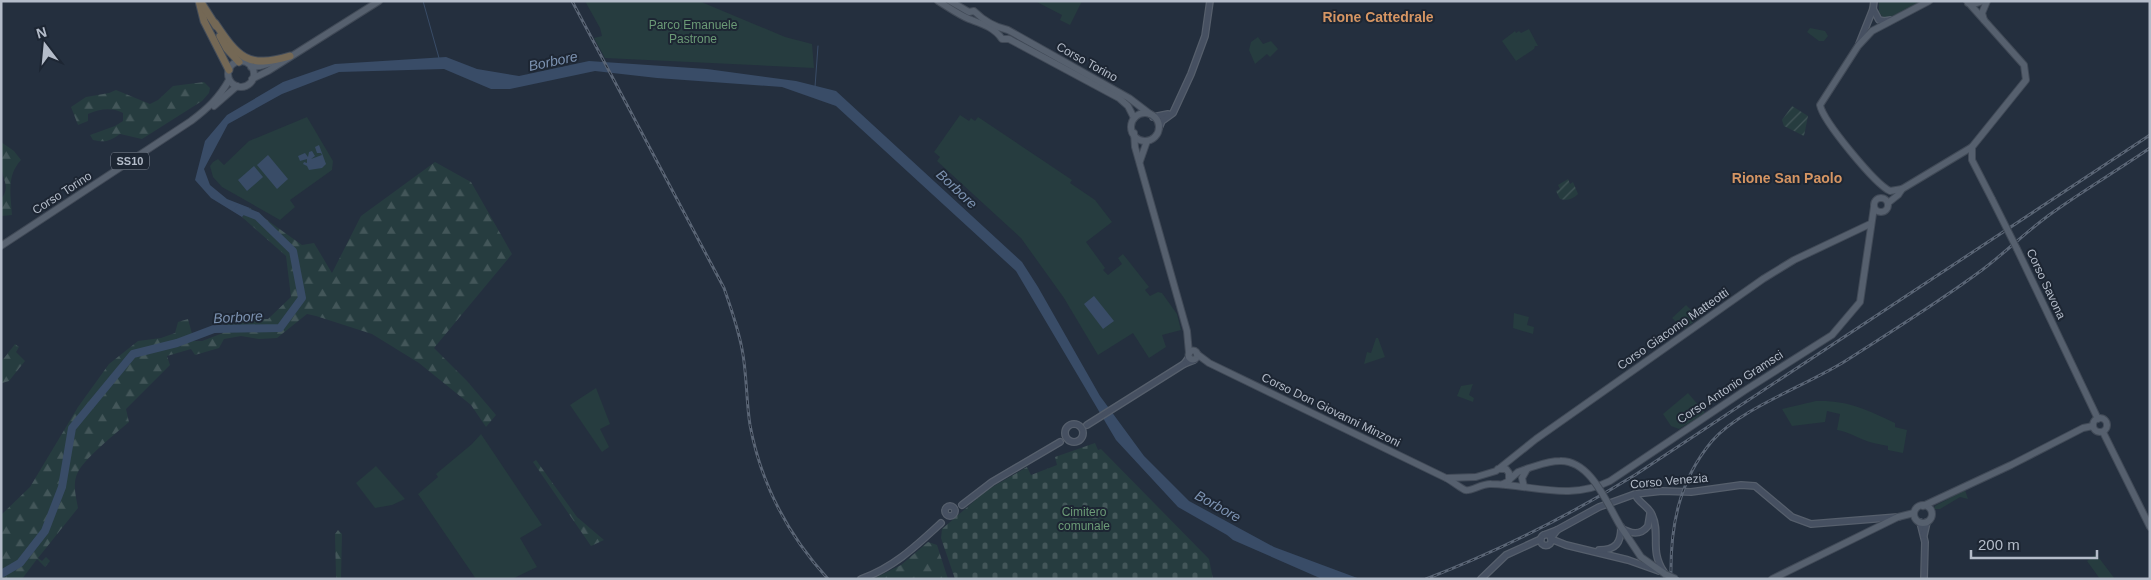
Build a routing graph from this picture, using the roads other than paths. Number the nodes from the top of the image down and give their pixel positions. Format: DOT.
graph roads {
  1 [pos="200,1"];
  2 [pos="379,1"];
  3 [pos="938,1"];
  4 [pos="950,1"];
  5 [pos="1210,1"];
  6 [pos="1874,1"];
  7 [pos="1929,1"];
  8 [pos="1983,1"];
  9 [pos="1987,1"];
  10 [pos="1968,2"];
  11 [pos="1873,9"];
  12 [pos="968,15"];
  13 [pos="1890,20"];
  14 [pos="1984,21"];
  15 [pos="215,22"];
  16 [pos="1010,36"];
  17 [pos="1858,46"];
  18 [pos="290,56"];
  19 [pos="239,62"];
  20 [pos="251,67"];
  21 [pos="229,70"];
  22 [pos="252,79"];
  23 [pos="229,80"];
  24 [pos="237,86"];
  25 [pos="210,107"];
  26 [pos="1173,113"];
  27 [pos="1151,115"];
  28 [pos="1134,118"];
  29 [pos="1159,128"];
  30 [pos="1134,133"];
  31 [pos="1147,141"];
  32 [pos="1972,147"];
  33 [pos="1959,156"];
  34 [pos="1972,160"];
  35 [pos="1140,162"];
  36 [pos="1880,182"];
  37 [pos="1902,189"];
  38 [pos="1879,198"];
  39 [pos="1888,203"];
  40 [pos="1876,210"];
  41 [pos="1870,222"];
  42 [pos="1,246"];
  43 [pos="1194,356"];
  44 [pos="2098,419"];
  45 [pos="2093,426"];
  46 [pos="1082,429"];
  47 [pos="2103,432"];
  48 [pos="1066,438"];
  49 [pos="1498,469"];
  50 [pos="1528,469"];
  51 [pos="1507,470"];
  52 [pos="1518,472"];
  53 [pos="1466,477"];
  54 [pos="1446,478"];
  55 [pos="1510,479"];
  56 [pos="1502,484"];
  57 [pos="1462,487"];
  58 [pos="1524,487"];
  59 [pos="1635,494"];
  60 [pos="1934,502"];
  61 [pos="962,505"];
  62 [pos="952,506"];
  63 [pos="1922,506"];
  64 [pos="1930,509"];
  65 [pos="1649,510"];
  66 [pos="1914,513"];
  67 [pos="951,514"];
  68 [pos="1898,517"];
  69 [pos="1920,522"];
  70 [pos="1927,522"];
  71 [pos="1620,527"];
  72 [pos="2150,527"];
  73 [pos="1924,535"];
  74 [pos="1546,540"];
  75 [pos="1590,550"];
  76 [pos="1665,574"];
  77 [pos="860,579"];
  78 [pos="1480,579"];
  79 [pos="1676,579"];
  80 [pos="1772,579"];
  81 [pos="1924,579"];
  1 -- 15 [label="highway"];
  1 -- 21 [label="highway"];
  2 -- 18 [label="main road, Corso Torino"];
  3 -- 12 [label="main road, Corso Torino"];
  4 -- 12 [label="main road, Corso Torino"];
  5 -- 26 [label="street"];
  6 -- 11 [label="street"];
  7 -- 13 [label="main road"];
  8 -- 10 [label="main road"];
  9 -- 14 [label="main road"];
  10 -- 14 [label="main road"];
  11 -- 13 [label="street"];
  11 -- 17 [label="street"];
  12 -- 16 [label="main road, Corso Torino"];
  13 -- 17 [label="main road"];
  14 -- 32 [label="main road"];
  15 -- 18 [label="highway"];
  15 -- 19 [label="highway"];
  16 -- 27 [label="main road, Corso Torino"];
  16 -- 28 [label="main road, Corso Torino"];
  17 -- 36 [label="main road"];
  18 -- 20 [label="main road, Corso Torino"];
  18 -- 22 [label="main road, Corso Torino"];
  19 -- 20 [label="main road"];
  19 -- 21 [label="main road"];
  20 -- 22 [label="main road"];
  21 -- 23 [label="main road"];
  22 -- 24 [label="main road, Corso Torino"];
  23 -- 24 [label="main road"];
  23 -- 25 [label="main road, Corso Torino"];
  24 -- 25 [label="main road, Corso Torino"];
  25 -- 42 [label="main road, Corso Torino / SS10"];
  26 -- 27 [label="street"];
  26 -- 29 [label="street"];
  27 -- 28 [label="main road"];
  27 -- 29 [label="main road"];
  28 -- 30 [label="main road"];
  29 -- 31 [label="main road"];
  30 -- 31 [label="main road"];
  30 -- 35 [label="main road"];
  31 -- 35 [label="main road"];
  32 -- 33 [label="main road"];
  32 -- 34 [label="main road, Corso Savona"];
  33 -- 34 [label="main road"];
  33 -- 37 [label="main road"];
  34 -- 44 [label="main road, Corso Savona, bridge"];
  35 -- 43 [label="main road"];
  36 -- 37 [label="main road"];
  36 -- 38 [label="main road"];
  37 -- 39 [label="main road"];
  38 -- 39 [label="main road"];
  38 -- 40 [label="main road"];
  39 -- 40 [label="main road"];
  40 -- 41 [label="main road, Corso Antonio Gramsci"];
  41 -- 49 [label="main road, Corso Giacomo Matteotti"];
  41 -- 58 [label="main road, Corso Antonio Gramsci"];
  43 -- 46 [label="street"];
  43 -- 54 [label="main road, Corso Don Giovanni Minzoni"];
  44 -- 45 [label="main road"];
  44 -- 47 [label="main road, Corso Savona"];
  45 -- 47 [label="main road"];
  45 -- 60 [label="main road"];
  46 -- 48 [label="street"];
  46 -- 48 [label="street"];
  47 -- 72 [label="main road, Corso Savona"];
  48 -- 61 [label="street"];
  49 -- 51 [label="main road"];
  49 -- 53 [label="main road, Corso Don Giovanni Minzoni"];
  50 -- 52 [label="main road"];
  50 -- 58 [label="main road"];
  50 -- 71 [label="main road, bridge"];
  51 -- 52 [label="main road"];
  51 -- 55 [label="main road"];
  52 -- 55 [label="main road"];
  53 -- 54 [label="main road, Corso Don Giovanni Minzoni"];
  53 -- 57 [label="main road"];
  54 -- 57 [label="main road, Corso Don Giovanni Minzoni"];
  55 -- 56 [label="main road"];
  56 -- 57 [label="main road"];
  56 -- 58 [label="main road, Corso Antonio Gramsci"];
  59 -- 65 [label="street"];
  59 -- 68 [label="street, Corso Venezia"];
  59 -- 74 [label="street, Corso Venezia"];
  60 -- 63 [label="main road"];
  60 -- 64 [label="main road"];
  61 -- 62 [label="street"];
  61 -- 67 [label="street"];
  62 -- 67 [label="street"];
  62 -- 67 [label="street"];
  63 -- 64 [label="main road"];
  63 -- 66 [label="main road"];
  64 -- 70 [label="main road"];
  65 -- 71 [label="street"];
  65 -- 76 [label="street"];
  66 -- 68 [label="main road, Corso Venezia"];
  66 -- 69 [label="main road"];
  67 -- 77 [label="street"];
  68 -- 80 [label="main road, Corso Venezia"];
  69 -- 70 [label="main road"];
  69 -- 73 [label="street"];
  70 -- 73 [label="street"];
  71 -- 75 [label="street"];
  71 -- 76 [label="main road"];
  73 -- 81 [label="street"];
  74 -- 75 [label="street"];
  74 -- 78 [label="street, Corso Venezia"];
  75 -- 76 [label="street"];
  76 -- 79 [label="main road, bridge"];
}
